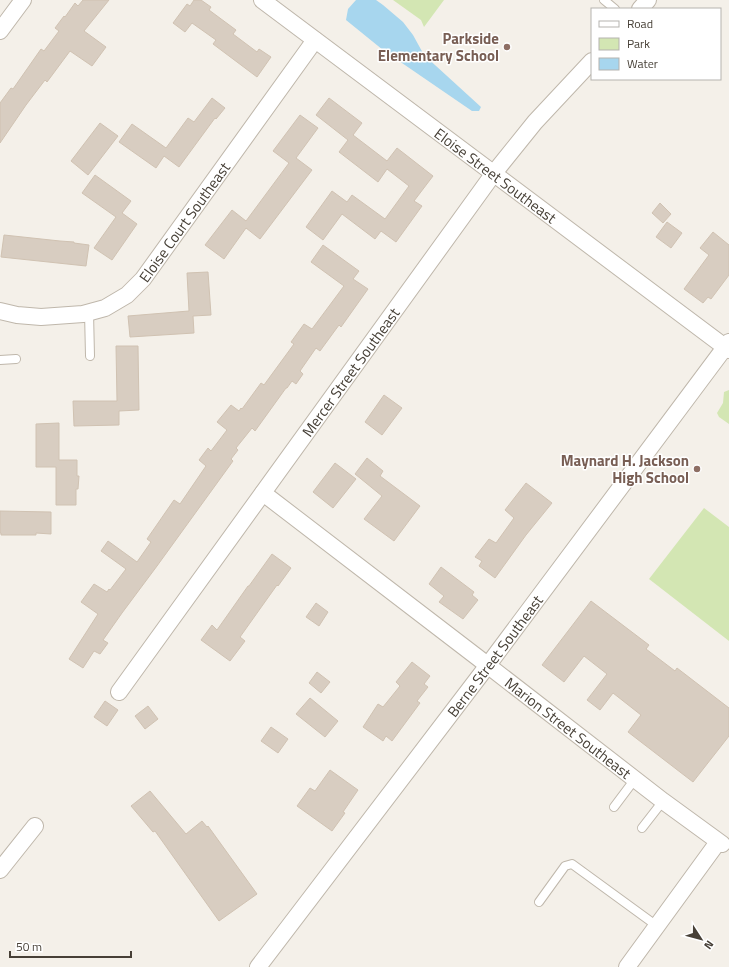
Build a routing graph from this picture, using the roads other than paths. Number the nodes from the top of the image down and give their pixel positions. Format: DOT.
graph roads {
  1 [pos="23,0"];
  2 [pos="262,0"];
  3 [pos="604,0"];
  4 [pos="648,0"];
  5 [pos="614,8"];
  6 [pos="641,8"];
  7 [pos="0,31"];
  8 [pos="315,40"];
  9 [pos="591,62"];
  10 [pos="494,173"];
  11 [pos="0,310"];
  12 [pos="89,312"];
  13 [pos="728,346"];
  14 [pos="90,356"];
  15 [pos="16,359"];
  16 [pos="0,360"];
  17 [pos="263,493"];
  18 [pos="488,665"];
  19 [pos="119,692"];
  20 [pos="635,779"];
  21 [pos="663,801"];
  22 [pos="614,807"];
  23 [pos="35,826"];
  24 [pos="642,828"];
  25 [pos="723,844"];
  26 [pos="0,870"];
  27 [pos="539,902"];
  28 [pos="657,926"];
  29 [pos="258,967"];
  30 [pos="627,967"];
  1 -- 7 [label="street"];
  2 -- 8 [label="street, Eloise Street Southeast"];
  3 -- 5 [label="lane"];
  4 -- 6 [label="street"];
  8 -- 10 [label="street, Eloise Street Southeast"];
  8 -- 12 [label="street, Eloise Court Southeast"];
  9 -- 10 [label="street, Mercer Street Southeast"];
  10 -- 13 [label="street, Eloise Street Southeast"];
  10 -- 17 [label="street, Mercer Street Southeast"];
  11 -- 12 [label="street, Eloise Court Southeast"];
  12 -- 14 [label="lane"];
  13 -- 18 [label="street, Berne Street Southeast"];
  15 -- 16 [label="lane"];
  17 -- 18 [label="street, Marion Street Southeast"];
  17 -- 19 [label="street, Mercer Street Southeast"];
  18 -- 20 [label="street, Marion Street Southeast"];
  18 -- 29 [label="street, Berne Street Southeast"];
  20 -- 21 [label="street, Marion Street Southeast"];
  20 -- 22 [label="lane"];
  21 -- 24 [label="lane"];
  21 -- 25 [label="street, Marion Street Southeast"];
  23 -- 26 [label="street"];
  25 -- 28 [label="street"];
  27 -- 28 [label="lane"];
  28 -- 30 [label="street"];
}
